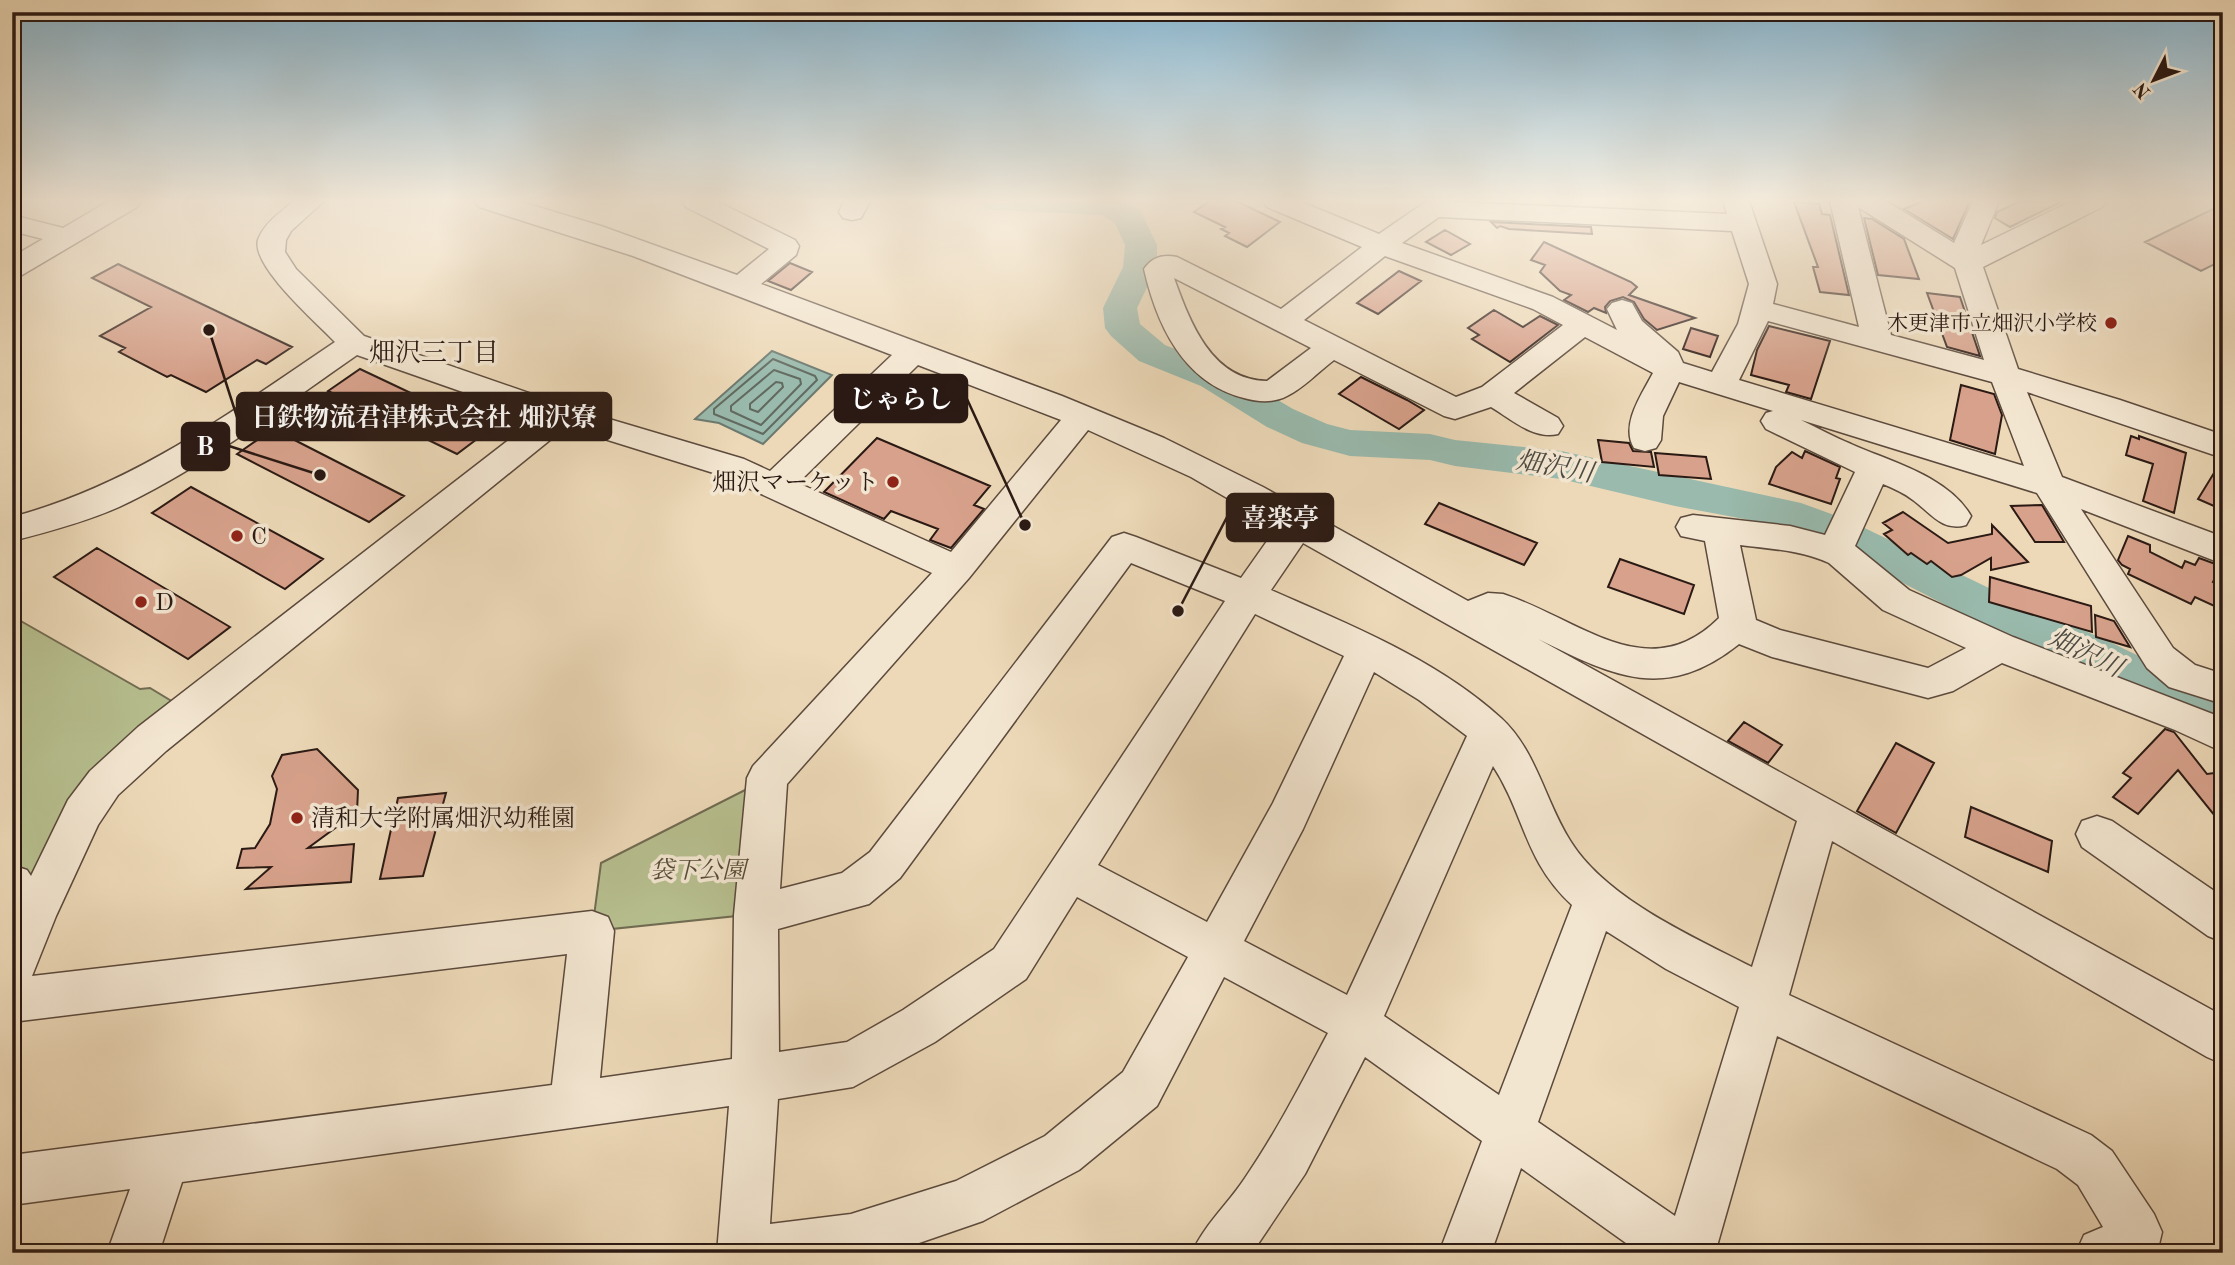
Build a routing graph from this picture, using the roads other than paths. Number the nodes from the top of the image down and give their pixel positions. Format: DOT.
graph roads {
  1 [pos="27,260"];
  2 [pos="276,260"];
  3 [pos="666,260"];
  4 [pos="772,260"];
  5 [pos="1362,260"];
  6 [pos="1423,260"];
  7 [pos="1755,260"];
  8 [pos="1858,260"];
  9 [pos="1961,260"];
  10 [pos="1968,260"];
  11 [pos="1964,262"];
  12 [pos="12,269"];
  13 [pos="739,287"];
  14 [pos="1622,309"];
  15 [pos="1758,309"];
  16 [pos="1283,322"];
  17 [pos="1584,323"];
  18 [pos="1878,342"];
  19 [pos="353,343"];
  20 [pos="1332,347"];
  21 [pos="913,352"];
  22 [pos="1670,369"];
  23 [pos="2005,377"];
  24 [pos="1731,389"];
  25 [pos="1493,394"];
  26 [pos="561,415"];
  27 [pos="1082,416"];
  28 [pos="1547,426"];
  29 [pos="1645,440"];
  30 [pos="2223,447"];
  31 [pos="1874,467"];
  32 [pos="776,485"];
  33 [pos="2049,486"];
  34 [pos="1954,516"];
  35 [pos="1298,524"];
  36 [pos="12,529"];
  37 [pos="1835,551"];
  38 [pos="2223,551"];
  39 [pos="957,569"];
  40 [pos="1248,595"];
  41 [pos="1465,618"];
  42 [pos="1735,627"];
  43 [pos="2000,648"];
  44 [pos="1366,649"];
  45 [pos="2223,689"];
  46 [pos="1488,732"];
  47 [pos="2223,736"];
  48 [pos="1820,813"];
  49 [pos="2097,834"];
  50 [pos="1070,872"];
  51 [pos="1597,898"];
  52 [pos="24,899"];
  53 [pos="756,915"];
  54 [pos="2223,922"];
  55 [pos="1214,949"];
  56 [pos="12,971"];
  57 [pos="12,1000"];
  58 [pos="1762,1000"];
  59 [pos="1358,1025"];
  60 [pos="2223,1041"];
  61 [pos="755,1079"];
  62 [pos="573,1106"];
  63 [pos="1511,1130"];
  64 [pos="165,1159"];
  65 [pos="12,1180"];
  66 [pos="134,1253"];
  67 [pos="743,1253"];
  68 [pos="1218,1253"];
  69 [pos="1465,1253"];
  70 [pos="1686,1253"];
  71 [pos="2102,1253"];
  1 -- 12 [label="street"];
  2 -- 19 [label="street"];
  3 -- 13 [label="street"];
  4 -- 13 [label="street"];
  5 -- 16 [label="street"];
  6 -- 17 [label="street"];
  7 -- 15 [label="street"];
  8 -- 18 [label="street"];
  9 -- 11 [label="street"];
  10 -- 11 [label="street"];
  11 -- 23 [label="street"];
  13 -- 21 [label="street"];
  14 -- 22 [label="street"];
  15 -- 18 [label="street"];
  15 -- 24 [label="street"];
  16 -- 20 [label="street"];
  16 -- 20 [label="street"];
  17 -- 22 [label="street"];
  17 -- 25 [label="street"];
  18 -- 23 [label="street"];
  19 -- 26 [label="street"];
  19 -- 36 [label="street"];
  20 -- 25 [label="street"];
  21 -- 27 [label="street"];
  21 -- 32 [label="street"];
  22 -- 24 [label="street"];
  22 -- 29 [label="street"];
  23 -- 30 [label="street"];
  23 -- 33 [label="street"];
  24 -- 31 [label="street"];
  24 -- 33 [label="street"];
  25 -- 28 [label="street"];
  26 -- 32 [label="street"];
  26 -- 52 [label="street"];
  27 -- 35 [label="street"];
  27 -- 39 [label="street"];
  31 -- 34 [label="street"];
  31 -- 37 [label="street"];
  32 -- 39 [label="street"];
  33 -- 38 [label="street"];
  33 -- 45 [label="street"];
  35 -- 40 [label="street"];
  35 -- 41 [label="street"];
  37 -- 42 [label="street"];
  37 -- 43 [label="street"];
  39 -- 53 [label="street"];
  40 -- 44 [label="street"];
  40 -- 50 [label="street"];
  40 -- 53 [label="street"];
  41 -- 42 [label="street"];
  41 -- 48 [label="street"];
  42 -- 43 [label="street"];
  43 -- 47 [label="street"];
  44 -- 46 [label="street"];
  44 -- 55 [label="street"];
  46 -- 51 [label="street"];
  46 -- 59 [label="street"];
  48 -- 58 [label="street"];
  48 -- 60 [label="street"];
  49 -- 54 [label="street"];
  50 -- 55 [label="street"];
  50 -- 61 [label="street"];
  51 -- 58 [label="street"];
  51 -- 63 [label="street"];
  52 -- 56 [label="street"];
  53 -- 61 [label="street"];
  55 -- 59 [label="street"];
  55 -- 67 [label="street"];
  57 -- 62 [label="street"];
  58 -- 70 [label="street"];
  58 -- 71 [label="street"];
  59 -- 63 [label="street"];
  59 -- 68 [label="street"];
  61 -- 62 [label="street"];
  61 -- 67 [label="street"];
  62 -- 64 [label="street"];
  63 -- 69 [label="street"];
  63 -- 70 [label="street"];
  64 -- 65 [label="street"];
  64 -- 66 [label="street"];
}
